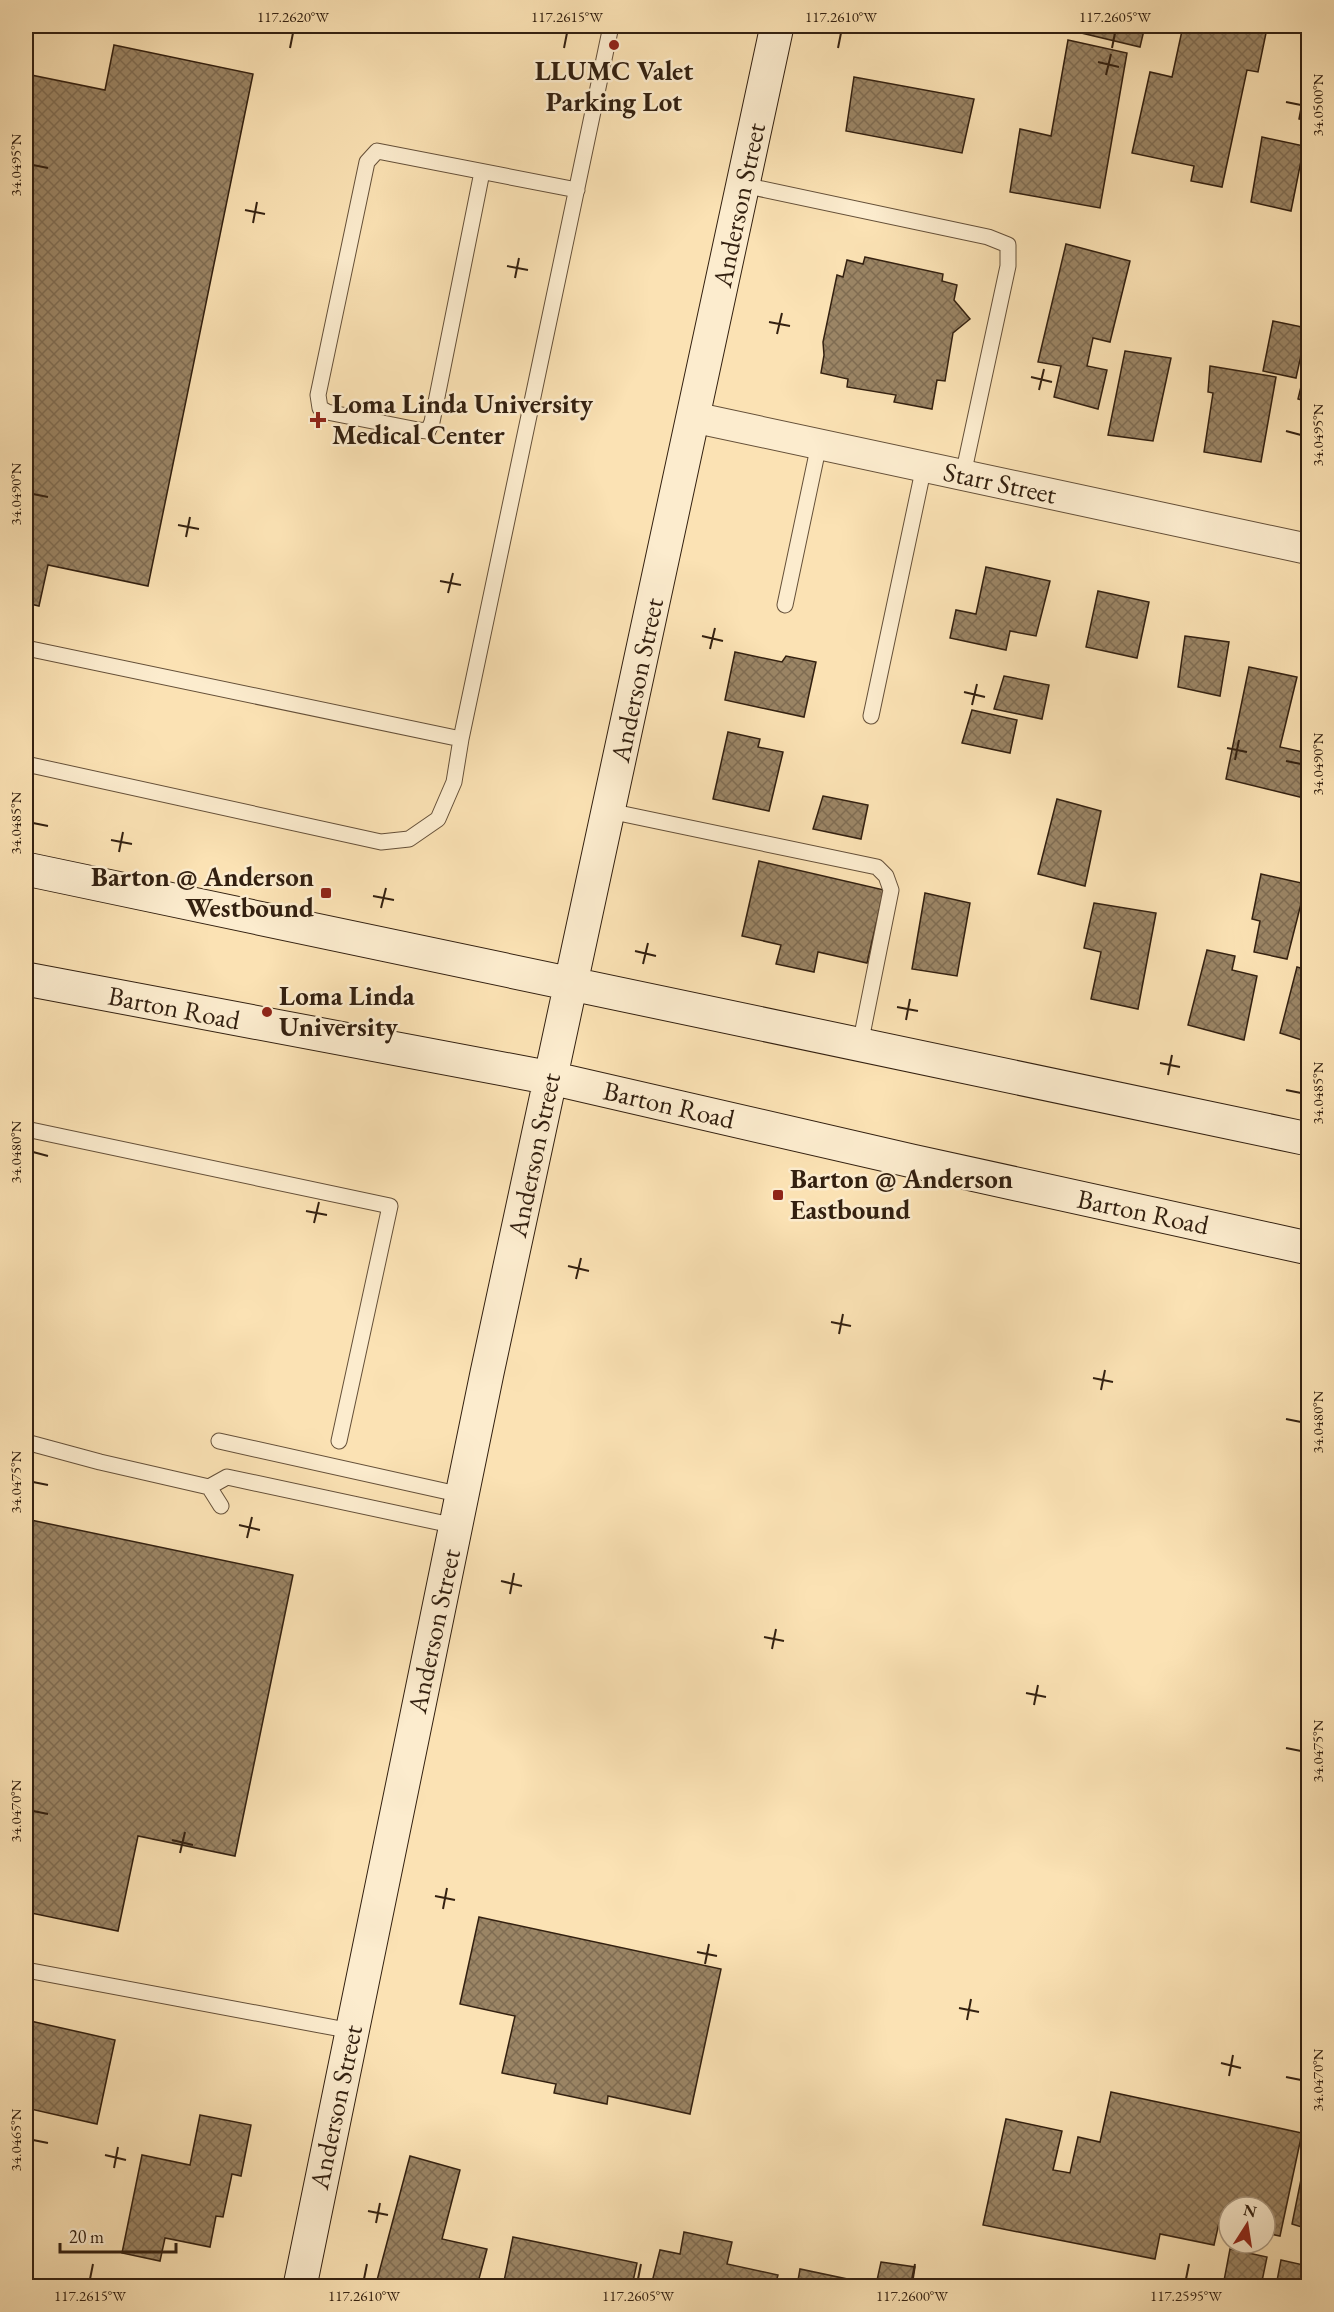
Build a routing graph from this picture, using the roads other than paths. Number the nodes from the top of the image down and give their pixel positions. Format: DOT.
graph roads {
  1 [pos="611,26"];
  2 [pos="777,26"];
  3 [pos="482,172"];
  4 [pos="743,185"];
  5 [pos="577,190"];
  6 [pos="692,417"];
  7 [pos="819,444"];
  8 [pos="924,466"];
  9 [pos="963,475"];
  10 [pos="1308,549"];
  11 [pos="785,605"];
  12 [pos="26,648"];
  13 [pos="872,716"];
  14 [pos="461,739"];
  15 [pos="26,764"];
  16 [pos="609,811"];
  17 [pos="26,869"];
  18 [pos="26,979"];
  19 [pos="572,983"];
  20 [pos="860,1045"];
  21 [pos="551,1078"];
  22 [pos="26,1129"];
  23 [pos="1308,1139"];
  24 [pos="1308,1248"];
  25 [pos="219,1441"];
  26 [pos="339,1441"];
  27 [pos="26,1442"];
  28 [pos="209,1488"];
  29 [pos="221,1506"];
  30 [pos="459,1511"];
  31 [pos="26,1970"];
  32 [pos="352,2031"];
  33 [pos="300,2286"];
  1 -- 5 [label="lane"];
  2 -- 4 [label="main road, Anderson Street"];
  3 -- 3 [label="lane"];
  3 -- 5 [label="lane"];
  4 -- 6 [label="main road, Anderson Street"];
  4 -- 9 [label="lane"];
  5 -- 14 [label="lane"];
  6 -- 7 [label="street, Starr Street"];
  6 -- 16 [label="main road, Anderson Street"];
  7 -- 8 [label="street, Starr Street"];
  7 -- 11 [label="lane"];
  8 -- 9 [label="street, Starr Street"];
  8 -- 13 [label="lane"];
  9 -- 10 [label="street, Starr Street"];
  12 -- 14 [label="lane"];
  14 -- 15 [label="lane"];
  16 -- 19 [label="main road, Anderson Street"];
  16 -- 20 [label="lane"];
  17 -- 19 [label="main road"];
  18 -- 21 [label="main road, Barton Road"];
  19 -- 20 [label="main road"];
  19 -- 21 [label="main road, Anderson Street"];
  20 -- 23 [label="main road"];
  21 -- 24 [label="main road, Barton Road"];
  21 -- 30 [label="main road, Anderson Street"];
  22 -- 26 [label="lane"];
  25 -- 30 [label="lane"];
  27 -- 28 [label="lane"];
  28 -- 29 [label="lane"];
  28 -- 30 [label="lane"];
  30 -- 32 [label="main road, Anderson Street"];
  31 -- 32 [label="lane"];
  32 -- 33 [label="main road, Anderson Street"];
}
